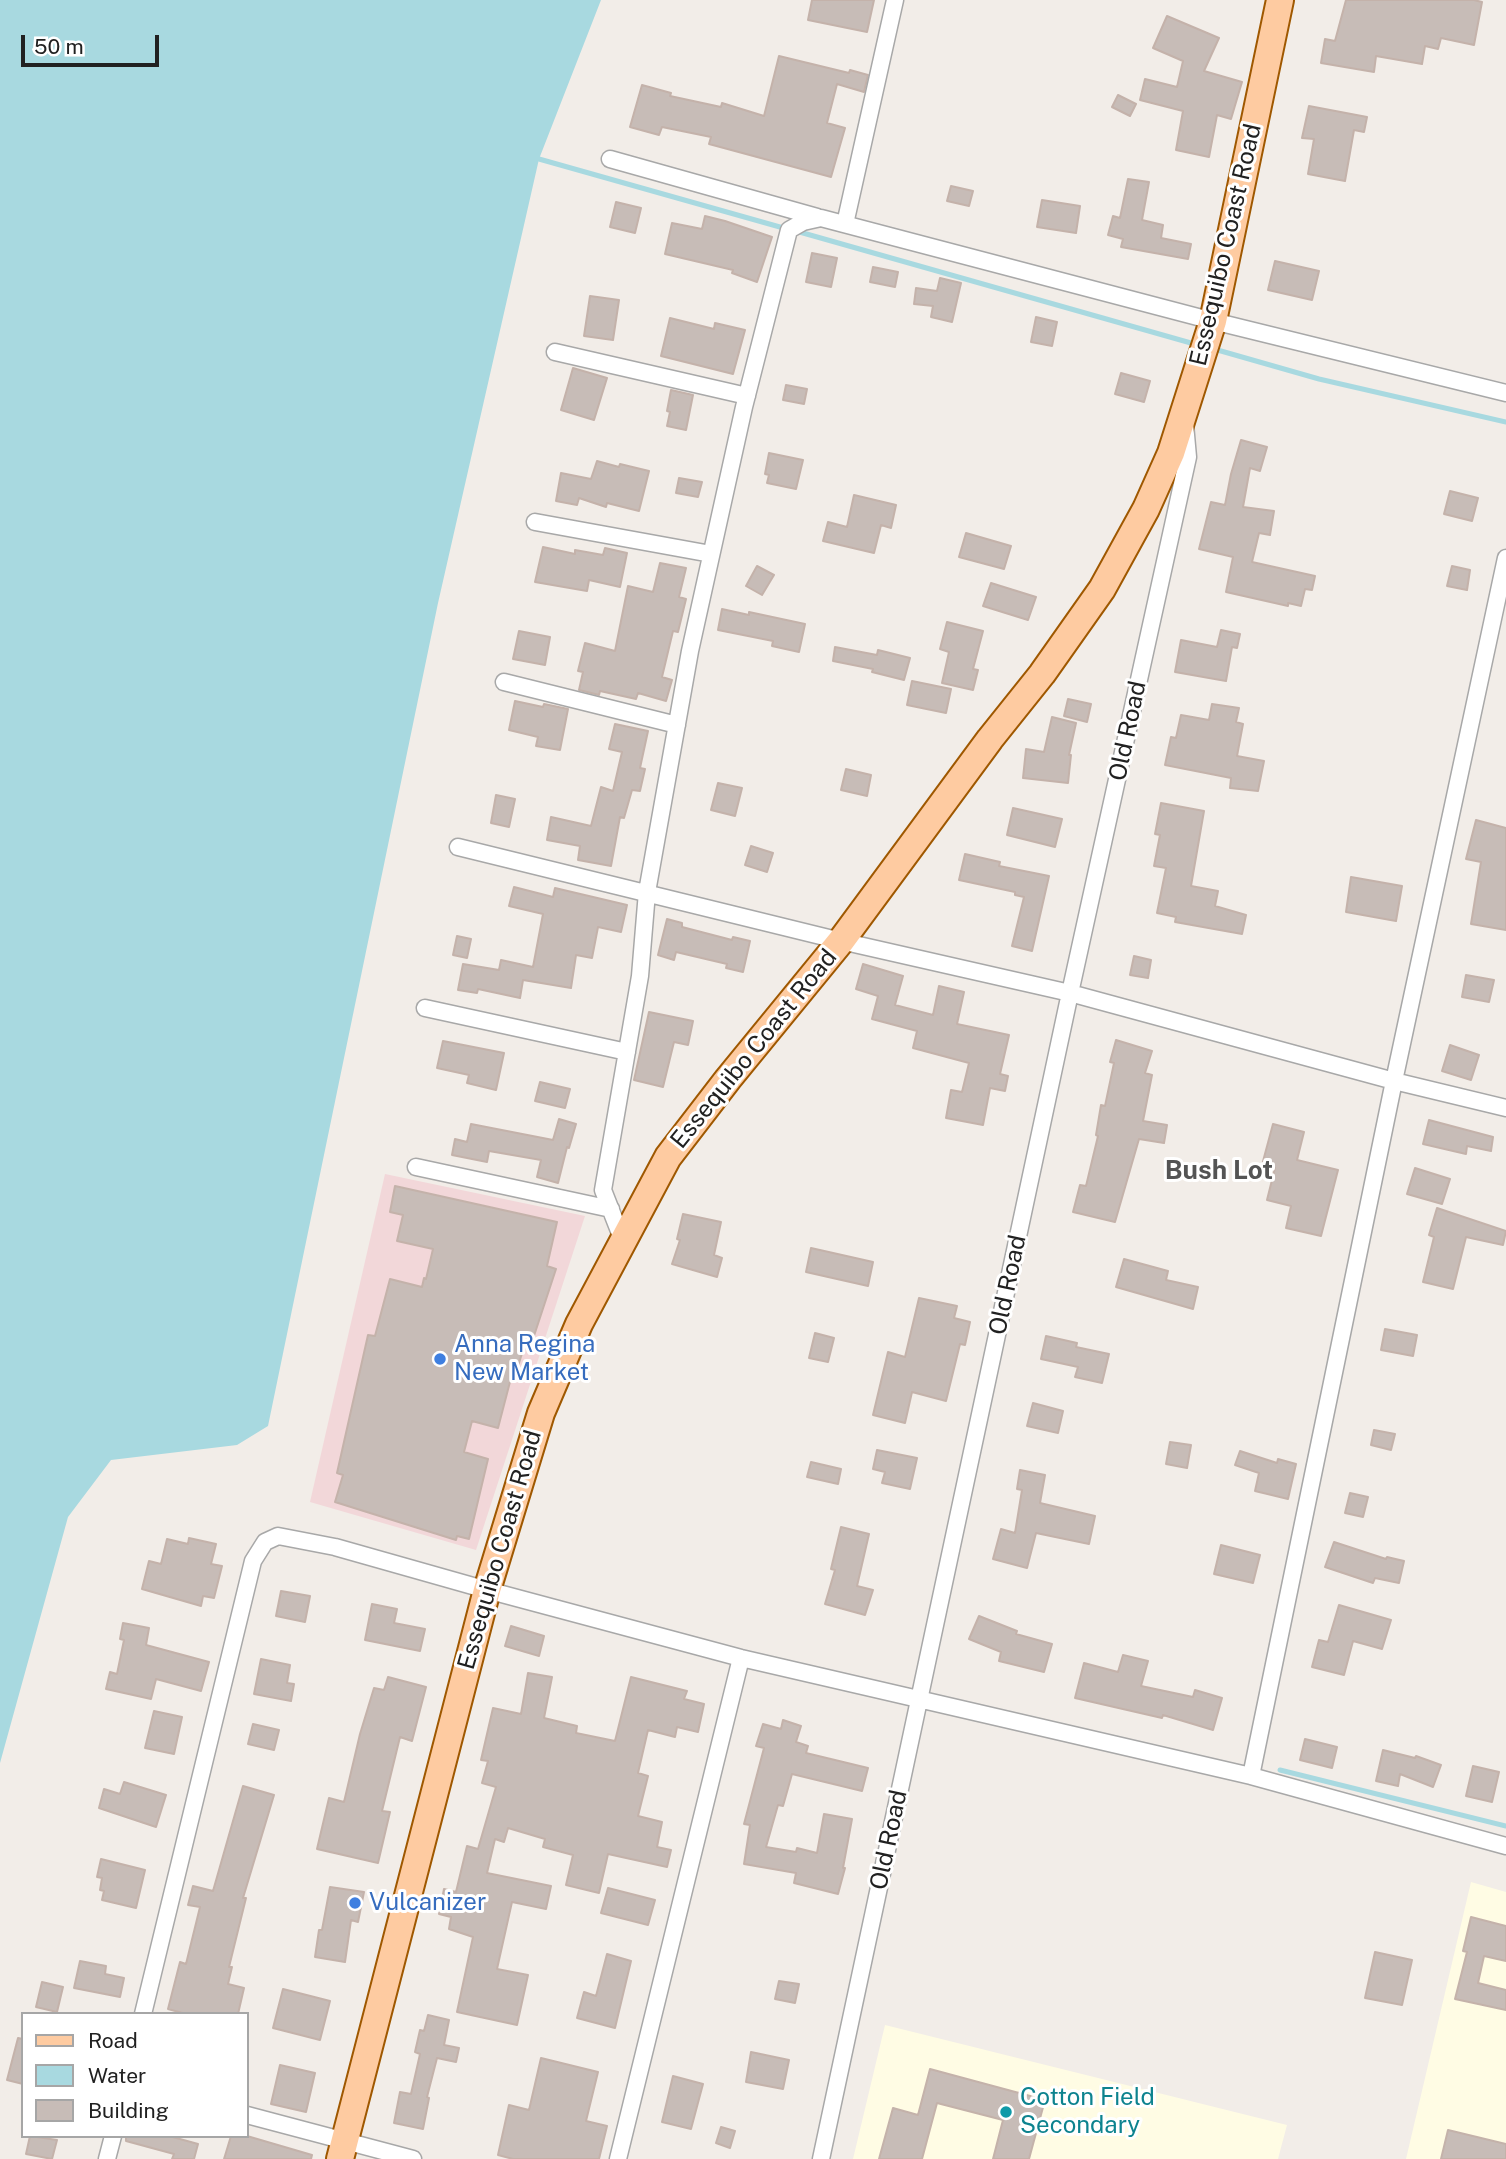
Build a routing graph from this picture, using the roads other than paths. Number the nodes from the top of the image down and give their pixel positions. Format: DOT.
graph roads {
  1 [pos="895,0"];
  2 [pos="1280,0"];
  3 [pos="610,159"];
  4 [pos="821,218"];
  5 [pos="845,224"];
  6 [pos="1213,321"];
  7 [pos="555,352"];
  8 [pos="1506,393"];
  9 [pos="747,396"];
  10 [pos="1184,411"];
  11 [pos="535,522"];
  12 [pos="712,554"];
  13 [pos="1506,558"];
  14 [pos="504,682"];
  15 [pos="677,725"];
  16 [pos="458,847"];
  17 [pos="647,892"];
  18 [pos="841,941"];
  19 [pos="1070,993"];
  20 [pos="425,1008"];
  21 [pos="627,1052"];
  22 [pos="1394,1081"];
  23 [pos="1506,1108"];
  24 [pos="416,1167"];
  25 [pos="611,1209"];
  26 [pos="623,1241"];
  27 [pos="487,1590"];
  28 [pos="741,1658"];
  29 [pos="919,1699"];
  30 [pos="1251,1776"];
  31 [pos="1506,1846"];
  32 [pos="143,2012"];
  33 [pos="248,2115"];
  34 [pos="112,2138"];
  35 [pos="342,2150"];
  36 [pos="107,2159"];
  37 [pos="413,2159"];
  38 [pos="618,2159"];
  39 [pos="821,2159"];
  1 -- 5 [label="street"];
  2 -- 6 [label="main road, Essequibo Coast Road"];
  3 -- 4 [label="street"];
  4 -- 5 [label="street"];
  4 -- 9 [label="street"];
  5 -- 6 [label="street"];
  6 -- 8 [label="street"];
  6 -- 10 [label="main road, Essequibo Coast Road"];
  7 -- 9 [label="street"];
  9 -- 12 [label="street"];
  10 -- 18 [label="main road, Essequibo Coast Road"];
  10 -- 19 [label="street, Old Road"];
  11 -- 12 [label="street"];
  12 -- 15 [label="street"];
  13 -- 22 [label="street"];
  14 -- 15 [label="street"];
  15 -- 17 [label="street"];
  16 -- 17 [label="street"];
  17 -- 18 [label="street"];
  17 -- 21 [label="street"];
  18 -- 19 [label="street"];
  18 -- 26 [label="main road, Essequibo Coast Road"];
  19 -- 22 [label="street"];
  19 -- 29 [label="street, Old Road"];
  20 -- 21 [label="street"];
  21 -- 25 [label="street"];
  22 -- 23 [label="street"];
  22 -- 30 [label="street"];
  24 -- 25 [label="street"];
  25 -- 26 [label="street"];
  26 -- 27 [label="main road, Essequibo Coast Road"];
  27 -- 28 [label="street"];
  27 -- 32 [label="street"];
  27 -- 35 [label="main road, Essequibo Coast Road"];
  28 -- 29 [label="street"];
  28 -- 38 [label="street"];
  29 -- 30 [label="street"];
  29 -- 39 [label="street, Old Road"];
  30 -- 31 [label="street"];
  33 -- 35 [label="street"];
  34 -- 36 [label="street"];
  35 -- 37 [label="street"];
}
